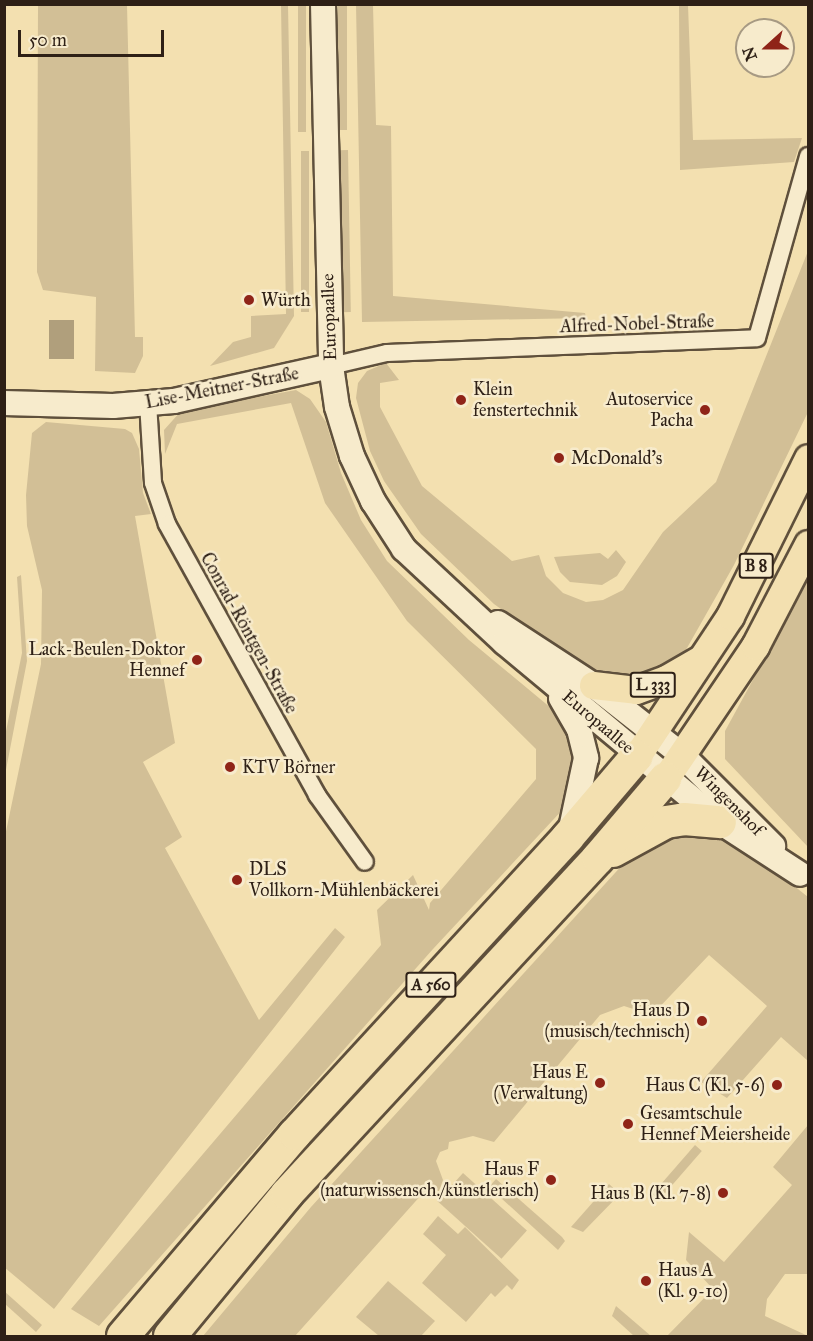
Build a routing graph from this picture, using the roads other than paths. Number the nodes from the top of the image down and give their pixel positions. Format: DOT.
graph roads {
  1 [pos="323,4"];
  2 [pos="808,156"];
  3 [pos="331,366"];
  4 [pos="4,403"];
  5 [pos="148,404"];
  6 [pos="805,466"];
  7 [pos="808,544"];
  8 [pos="449,594"];
  9 [pos="706,655"];
  10 [pos="594,685"];
  11 [pos="554,686"];
  12 [pos="645,745"];
  13 [pos="673,767"];
  14 [pos="720,822"];
  15 [pos="568,837"];
  16 [pos="598,858"];
  17 [pos="365,862"];
  18 [pos="804,878"];
  19 [pos="123,1336"];
  20 [pos="170,1336"];
  1 -- 3 [label="main road, Europaallee / L 333"];
  2 -- 3 [label="street, Alfred-Nobel-Straße"];
  3 -- 5 [label="main road, Lise-Meitner-Straße"];
  3 -- 8 [label="main road, Europaallee / L 333"];
  4 -- 5 [label="main road, Lise-Meitner-Straße"];
  5 -- 17 [label="street, Conrad-Röntgen-Straße"];
  6 -- 9 [label="main road, B 8"];
  7 -- 13 [label="main road, B 8"];
  8 -- 10 [label="main road, Europaallee / L 333"];
  8 -- 11 [label="main road, Europaallee / L 333"];
  9 -- 10 [label="main road, L 333"];
  9 -- 12 [label="main road, B 8"];
  10 -- 12 [label="main road, Europaallee / L 333"];
  11 -- 12 [label="main road, Europaallee / L 333"];
  11 -- 15 [label="main road"];
  12 -- 13 [label="main road, Europaallee / L 333"];
  12 -- 15 [label="highway, A 560"];
  13 -- 14 [label="main road, Wingenshof"];
  13 -- 16 [label="highway, A 560"];
  13 -- 18 [label="main road, Wingenshof"];
  14 -- 16 [label="highway"];
  14 -- 18 [label="main road, Wingenshof"];
  15 -- 19 [label="highway, A 560"];
  16 -- 20 [label="highway, A 560"];
}
